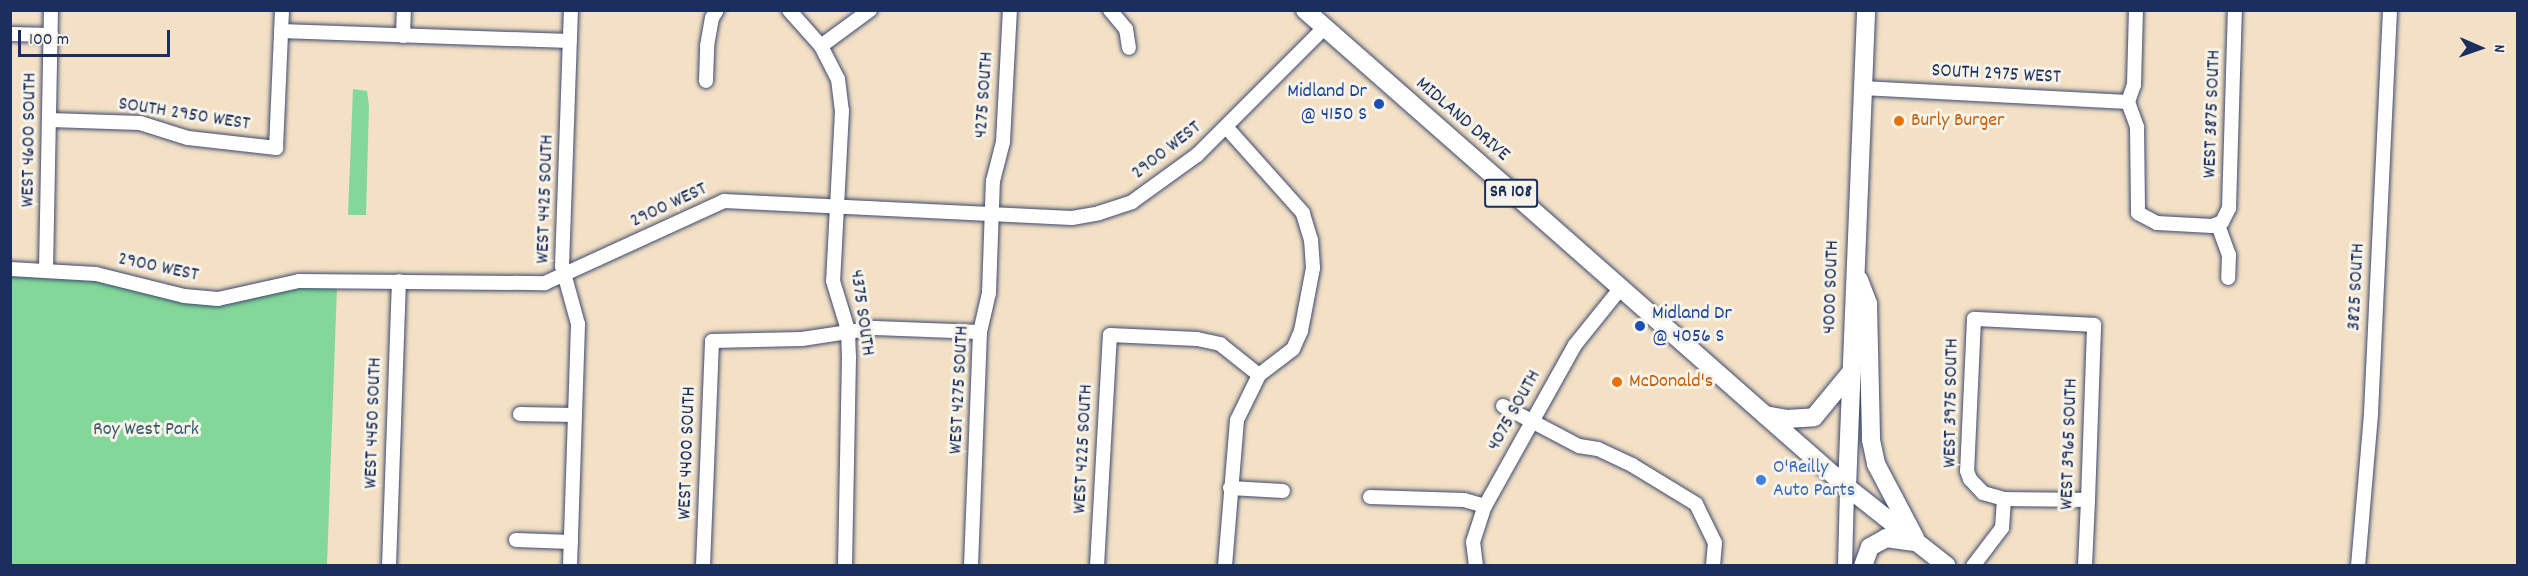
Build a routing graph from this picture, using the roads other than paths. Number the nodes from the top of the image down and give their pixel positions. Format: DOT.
graph roads {
  1 [pos="51,10"];
  2 [pos="282,10"];
  3 [pos="404,10"];
  4 [pos="571,10"];
  5 [pos="717,10"];
  6 [pos="789,10"];
  7 [pos="870,10"];
  8 [pos="1010,10"];
  9 [pos="1110,10"];
  10 [pos="1305,10"];
  11 [pos="1866,10"];
  12 [pos="2136,10"];
  13 [pos="2235,10"];
  14 [pos="2390,10"];
  15 [pos="1323,29"];
  16 [pos="281,31"];
  17 [pos="10,34"];
  18 [pos="51,35"];
  19 [pos="403,36"];
  20 [pos="570,41"];
  21 [pos="821,46"];
  22 [pos="1129,48"];
  23 [pos="706,81"];
  24 [pos="1862,88"];
  25 [pos="2128,102"];
  26 [pos="50,120"];
  27 [pos="1226,127"];
  28 [pos="993,182"];
  29 [pos="837,205"];
  30 [pos="992,212"];
  31 [pos="2221,221"];
  32 [pos="10,269"];
  33 [pos="1856,269"];
  34 [pos="46,270"];
  35 [pos="563,278"];
  36 [pos="2228,278"];
  37 [pos="399,281"];
  38 [pos="1620,289"];
  39 [pos="1974,319"];
  40 [pos="848,330"];
  41 [pos="980,332"];
  42 [pos="1852,371"];
  43 [pos="1259,375"];
  44 [pos="1503,406"];
  45 [pos="520,414"];
  46 [pos="1764,414"];
  47 [pos="575,415"];
  48 [pos="1531,422"];
  49 [pos="1847,487"];
  50 [pos="1230,488"];
  51 [pos="1283,491"];
  52 [pos="1370,497"];
  53 [pos="2004,499"];
  54 [pos="2088,500"];
  55 [pos="1485,506"];
  56 [pos="516,540"];
  57 [pos="571,542"];
  58 [pos="1917,542"];
  59 [pos="389,566"];
  60 [pos="570,566"];
  61 [pos="703,566"];
  62 [pos="845,566"];
  63 [pos="971,566"];
  64 [pos="1097,566"];
  65 [pos="1225,566"];
  66 [pos="1476,566"];
  67 [pos="1713,566"];
  68 [pos="1845,566"];
  69 [pos="1863,566"];
  70 [pos="1947,566"];
  71 [pos="1973,566"];
  72 [pos="2085,566"];
  73 [pos="2358,566"];
  1 -- 18 [label="street, WEST 4600 SOUTH"];
  2 -- 16 [label="street"];
  3 -- 19 [label="street"];
  4 -- 20 [label="street, WEST 4425 SOUTH"];
  5 -- 23 [label="street"];
  6 -- 21 [label="street, 4375 SOUTH"];
  7 -- 21 [label="street"];
  8 -- 28 [label="street, 4275 SOUTH"];
  9 -- 22 [label="street"];
  10 -- 15 [label="main road, MIDLAND DRIVE / SR 108"];
  11 -- 24 [label="main road, 4000 SOUTH"];
  12 -- 25 [label="street"];
  13 -- 31 [label="street, WEST 3875 SOUTH"];
  14 -- 73 [label="street, 3825 SOUTH"];
  15 -- 27 [label="street, 2900 WEST"];
  15 -- 38 [label="main road, MIDLAND DRIVE / SR 108"];
  16 -- 19 [label="street"];
  16 -- 26 [label="street, SOUTH 2950 WEST"];
  17 -- 18 [label="street"];
  18 -- 26 [label="street, WEST 4600 SOUTH"];
  19 -- 20 [label="street"];
  20 -- 35 [label="street, WEST 4425 SOUTH"];
  21 -- 29 [label="street, 4375 SOUTH"];
  24 -- 25 [label="street, SOUTH 2975 WEST"];
  24 -- 33 [label="main road, 4000 SOUTH"];
  25 -- 31 [label="street"];
  26 -- 34 [label="street, WEST 4600 SOUTH"];
  27 -- 30 [label="street, 2900 WEST"];
  27 -- 43 [label="street"];
  28 -- 30 [label="street, WEST 4275 SOUTH"];
  29 -- 30 [label="street, 2900 WEST"];
  29 -- 35 [label="street, 2900 WEST"];
  29 -- 40 [label="street, 4375 SOUTH"];
  30 -- 41 [label="street, WEST 4275 SOUTH"];
  31 -- 36 [label="street, WEST 3875 SOUTH"];
  32 -- 34 [label="street, 2900 WEST"];
  33 -- 42 [label="main road, 4000 SOUTH"];
  33 -- 58 [label="main road"];
  34 -- 37 [label="street, 2900 WEST"];
  35 -- 37 [label="street, 2900 WEST"];
  35 -- 47 [label="street, WEST 4425 SOUTH"];
  37 -- 59 [label="street, WEST 4450 SOUTH"];
  38 -- 46 [label="main road, MIDLAND DRIVE / SR 108"];
  38 -- 48 [label="street, 4075 SOUTH"];
  39 -- 53 [label="street, WEST 3975 SOUTH"];
  39 -- 54 [label="street, WEST 3965 SOUTH"];
  40 -- 41 [label="street"];
  40 -- 61 [label="street, WEST 4400 SOUTH"];
  40 -- 62 [label="street, 4375 SOUTH"];
  41 -- 63 [label="street, WEST 4275 SOUTH"];
  42 -- 46 [label="main road"];
  42 -- 49 [label="main road, 4000 SOUTH"];
  43 -- 50 [label="street"];
  43 -- 64 [label="street, WEST 4225 SOUTH"];
  44 -- 48 [label="street"];
  45 -- 47 [label="street"];
  46 -- 49 [label="main road, MIDLAND DRIVE / SR 108"];
  47 -- 57 [label="street, WEST 4425 SOUTH"];
  48 -- 55 [label="street, 4075 SOUTH"];
  48 -- 67 [label="street"];
  49 -- 58 [label="main road, MIDLAND DRIVE / SR 108"];
  49 -- 68 [label="street, 4000 SOUTH"];
  50 -- 51 [label="street"];
  50 -- 65 [label="street"];
  52 -- 55 [label="street"];
  53 -- 54 [label="street"];
  53 -- 71 [label="street"];
  54 -- 72 [label="street, WEST 3965 SOUTH"];
  55 -- 66 [label="street, 4075 SOUTH"];
  56 -- 57 [label="street"];
  57 -- 60 [label="street, WEST 4425 SOUTH"];
  58 -- 69 [label="main road"];
  58 -- 70 [label="main road, MIDLAND DRIVE / SR 108"];
}
